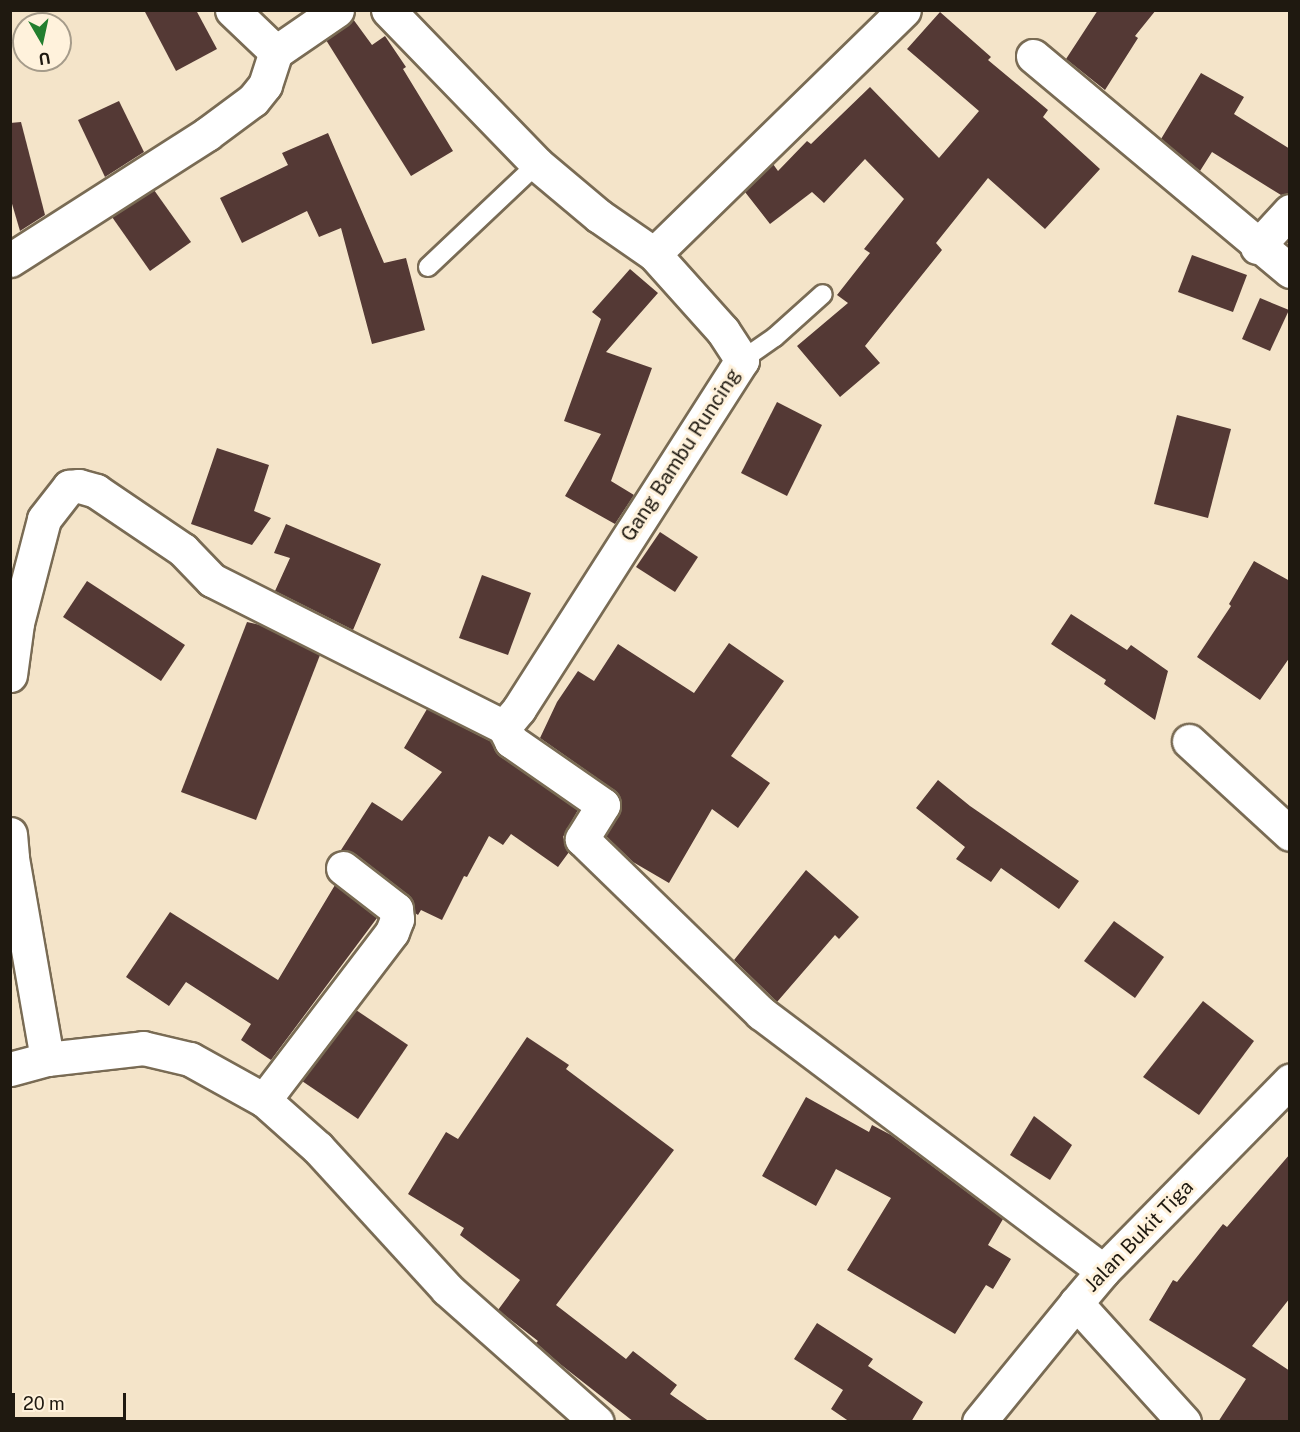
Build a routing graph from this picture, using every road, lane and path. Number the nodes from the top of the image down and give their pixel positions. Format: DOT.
graph roads {
  1 [pos="232,10"];
  2 [pos="337,10"];
  3 [pos="388,10"];
  4 [pos="904,10"];
  5 [pos="276,52"];
  6 [pos="1033,56"];
  7 [pos="537,164"];
  8 [pos="1290,211"];
  9 [pos="1257,247"];
  10 [pos="654,254"];
  11 [pos="10,260"];
  12 [pos="428,267"];
  13 [pos="1290,272"];
  14 [pos="823,294"];
  15 [pos="742,360"];
  16 [pos="10,675"];
  17 [pos="504,727"];
  18 [pos="1189,741"];
  19 [pos="10,834"];
  20 [pos="1290,834"];
  21 [pos="343,868"];
  22 [pos="47,1059"];
  23 [pos="10,1069"];
  24 [pos="1290,1081"];
  25 [pos="264,1100"];
  26 [pos="1103,1271"];
  27 [pos="1076,1303"];
  28 [pos="597,1422"];
  29 [pos="979,1422"];
  30 [pos="1184,1422"];
  1 -- 5 [label="street"];
  2 -- 5 [label="street"];
  3 -- 7 [label="street, Gang Bambu Runcing"];
  4 -- 10 [label="street"];
  5 -- 11 [label="street"];
  6 -- 9 [label="street"];
  7 -- 10 [label="street, Gang Bambu Runcing"];
  7 -- 12 [label="lane"];
  8 -- 9 [label="street"];
  9 -- 13 [label="street"];
  10 -- 15 [label="street, Gang Bambu Runcing"];
  14 -- 15 [label="lane"];
  15 -- 17 [label="street, Gang Bambu Runcing"];
  16 -- 17 [label="street"];
  17 -- 26 [label="street"];
  18 -- 20 [label="street"];
  19 -- 22 [label="street"];
  21 -- 25 [label="street"];
  22 -- 23 [label="street"];
  22 -- 25 [label="street"];
  24 -- 26 [label="street, Jalan Bukit Tiga"];
  25 -- 28 [label="street"];
  26 -- 27 [label="street, Jalan Bukit Tiga"];
  27 -- 29 [label="street"];
  27 -- 30 [label="street, Jalan Bukit Tiga"];
}
